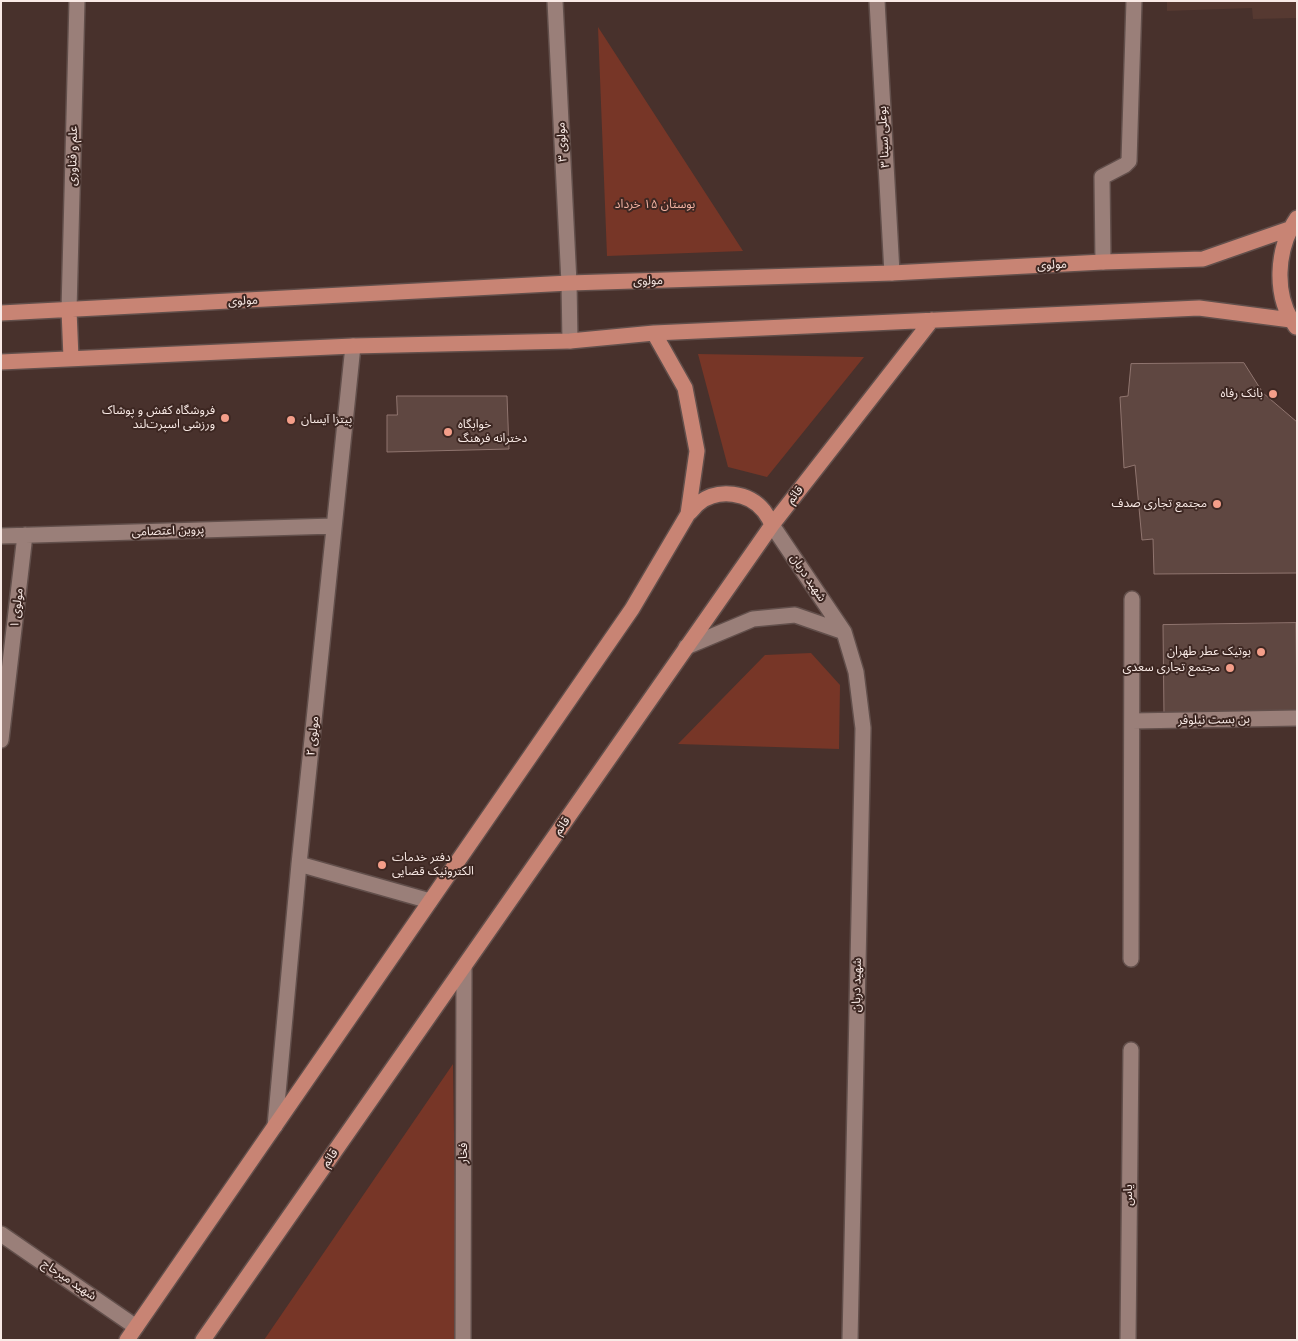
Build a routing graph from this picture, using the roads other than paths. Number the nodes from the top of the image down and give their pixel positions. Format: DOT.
graph roads {
  1 [pos="76,1"];
  2 [pos="555,1"];
  3 [pos="877,1"];
  4 [pos="1134,1"];
  5 [pos="1293,224"];
  6 [pos="1103,262"];
  7 [pos="892,273"];
  8 [pos="569,284"];
  9 [pos="69,310"];
  10 [pos="1,313"];
  11 [pos="932,320"];
  12 [pos="1294,324"];
  13 [pos="654,332"];
  14 [pos="570,341"];
  15 [pos="353,346"];
  16 [pos="71,358"];
  17 [pos="1,362"];
  18 [pos="688,514"];
  19 [pos="772,525"];
  20 [pos="334,526"];
  21 [pos="26,535"];
  22 [pos="1,536"];
  23 [pos="1132,599"];
  24 [pos="844,632"];
  25 [pos="686,647"];
  26 [pos="1297,718"];
  27 [pos="1132,721"];
  28 [pos="1,740"];
  29 [pos="299,864"];
  30 [pos="430,901"];
  31 [pos="1131,959"];
  32 [pos="464,967"];
  33 [pos="1130,1050"];
  34 [pos="275,1126"];
  35 [pos="1,1234"];
  36 [pos="136,1327"];
  37 [pos="128,1340"];
  38 [pos="203,1340"];
  39 [pos="463,1340"];
  40 [pos="850,1340"];
  41 [pos="1128,1340"];
  1 -- 9 [label="street, علم و فناوری"];
  2 -- 8 [label="street, مولوی ۳"];
  3 -- 7 [label="street, بوعلی سینا ۳"];
  4 -- 6 [label="street"];
  5 -- 6 [label="main road, مولوی"];
  5 -- 12 [label="main road"];
  6 -- 7 [label="main road, مولوی"];
  7 -- 8 [label="main road, مولوی"];
  8 -- 9 [label="main road, مولوی"];
  8 -- 14 [label="street, مولوی ۳"];
  9 -- 10 [label="main road, مولوی"];
  9 -- 16 [label="main road"];
  11 -- 12 [label="main road"];
  11 -- 13 [label="main road"];
  11 -- 19 [label="main road, قائم"];
  13 -- 14 [label="main road"];
  13 -- 18 [label="main road"];
  14 -- 15 [label="main road"];
  15 -- 16 [label="main road"];
  15 -- 20 [label="street, مولوی ۲"];
  16 -- 17 [label="main road"];
  18 -- 19 [label="main road"];
  18 -- 30 [label="main road"];
  19 -- 24 [label="street, شهید دربان"];
  19 -- 25 [label="main road, قائم"];
  20 -- 21 [label="street, پروین اعتصامی"];
  20 -- 29 [label="street, مولوی ۲"];
  21 -- 22 [label="street, پروین اعتصامی"];
  21 -- 28 [label="street, مولوی ۱"];
  23 -- 27 [label="street"];
  24 -- 25 [label="street, شهید دربان"];
  24 -- 40 [label="street, شهید دربان"];
  25 -- 32 [label="main road, قائم"];
  26 -- 27 [label="street, بن بست نیلوفر"];
  27 -- 31 [label="street"];
  29 -- 30 [label="street"];
  29 -- 34 [label="street, مولوی ۲"];
  30 -- 34 [label="main road"];
  32 -- 38 [label="main road, قائم"];
  32 -- 39 [label="street, فخار"];
  33 -- 41 [label="street, یاس"];
  34 -- 36 [label="main road"];
  35 -- 36 [label="street, شهید میرحاج"];
  36 -- 37 [label="main road"];
}
